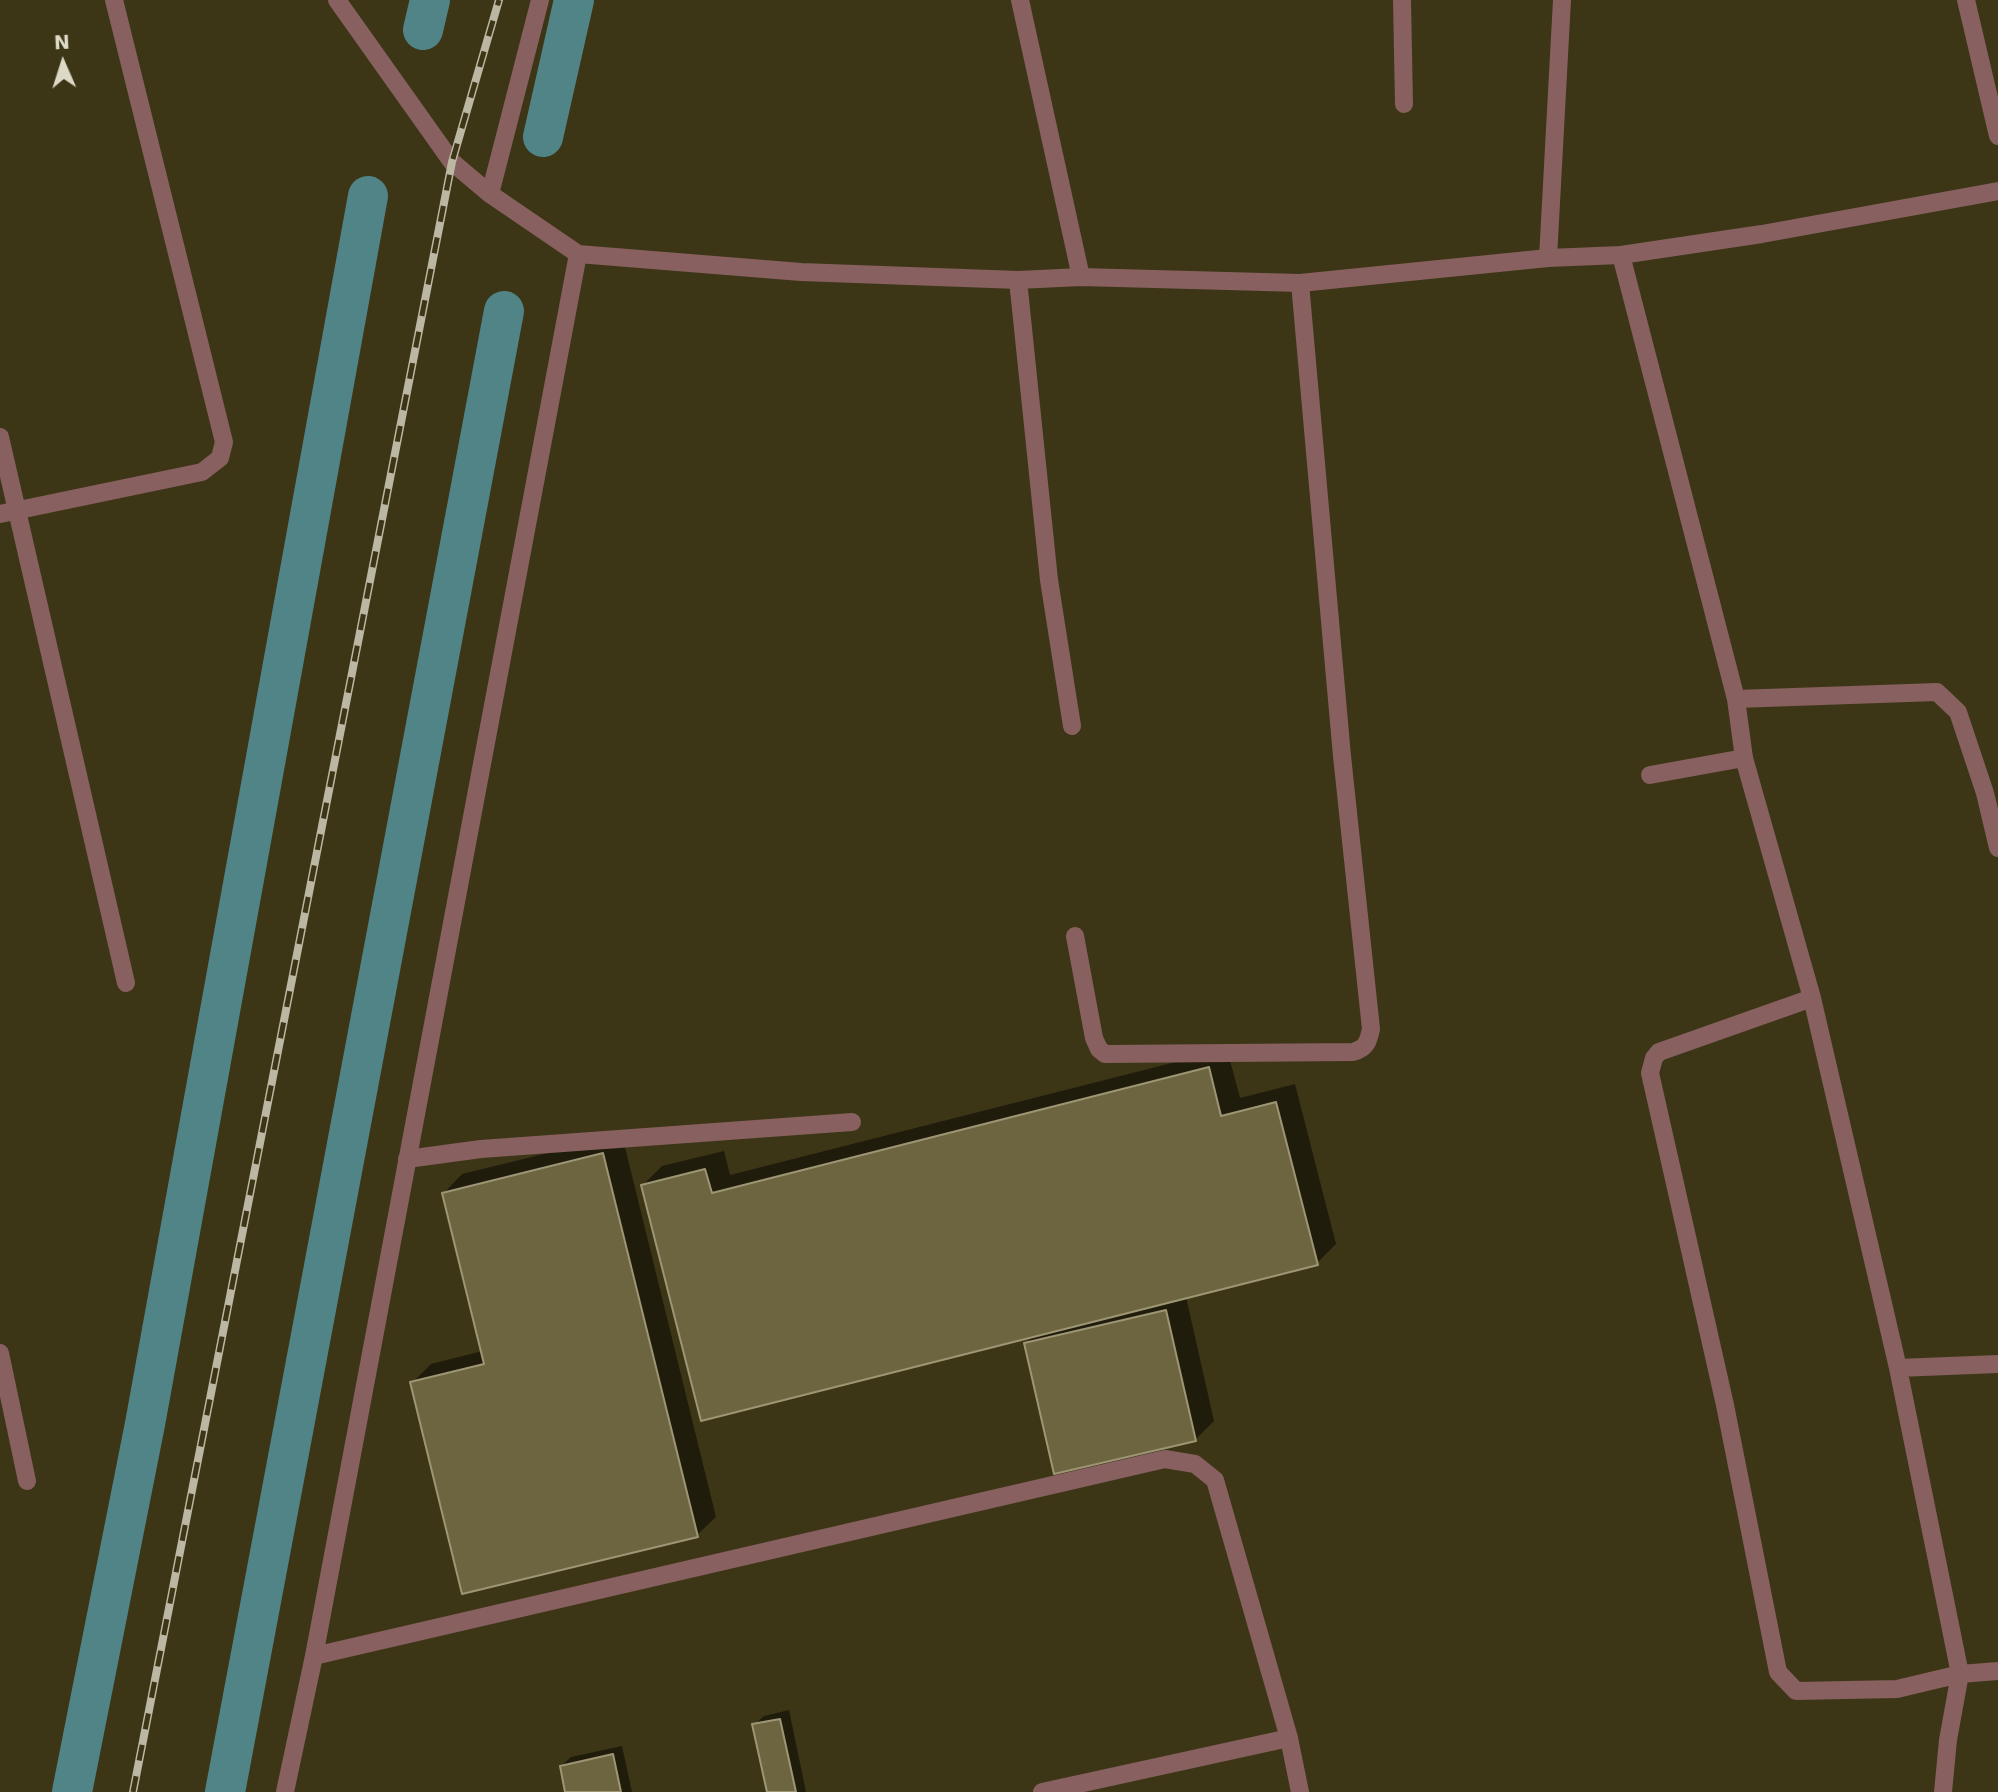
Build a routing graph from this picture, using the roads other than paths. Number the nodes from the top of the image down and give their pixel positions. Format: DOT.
graph roads {
  1 [pos="114,0"];
  2 [pos="337,0"];
  3 [pos="540,0"];
  4 [pos="1020,0"];
  5 [pos="1402,0"];
  6 [pos="1562,0"];
  7 [pos="1966,0"];
  8 [pos="1405,104"];
  9 [pos="1998,136"];
  10 [pos="1998,191"];
  11 [pos="490,194"];
  12 [pos="578,254"];
  13 [pos="1621,254"];
  14 [pos="1548,258"];
  15 [pos="1081,277"];
  16 [pos="1018,280"];
  17 [pos="1300,283"];
  18 [pos="0,437"];
  19 [pos="9,512"];
  20 [pos="1735,699"];
  21 [pos="1072,726"];
  22 [pos="1744,758"];
  23 [pos="1650,775"];
  24 [pos="1992,792"];
  25 [pos="1998,848"];
  26 [pos="1075,936"];
  27 [pos="126,984"];
  28 [pos="1812,998"];
  29 [pos="852,1122"];
  30 [pos="407,1159"];
  31 [pos="0,1353"];
  32 [pos="1998,1364"];
  33 [pos="1898,1368"];
  34 [pos="27,1481"];
  35 [pos="314,1656"];
  36 [pos="1998,1671"];
  37 [pos="1960,1674"];
  38 [pos="1289,1738"];
  39 [pos="285,1792"];
  40 [pos="1042,1792"];
  41 [pos="1300,1792"];
  42 [pos="1943,1792"];
  1 -- 19 [label="street"];
  2 -- 11 [label="street"];
  3 -- 11 [label="street"];
  4 -- 15 [label="street"];
  5 -- 8 [label="street"];
  6 -- 14 [label="street"];
  7 -- 9 [label="street"];
  10 -- 13 [label="street"];
  11 -- 12 [label="street"];
  12 -- 16 [label="street"];
  12 -- 30 [label="street"];
  13 -- 14 [label="street"];
  13 -- 20 [label="street"];
  14 -- 17 [label="street"];
  15 -- 16 [label="street"];
  15 -- 17 [label="street"];
  16 -- 21 [label="street"];
  17 -- 26 [label="street"];
  18 -- 19 [label="street"];
  19 -- 27 [label="street"];
  20 -- 22 [label="street"];
  20 -- 24 [label="street"];
  22 -- 23 [label="street"];
  22 -- 28 [label="street"];
  24 -- 25 [label="street"];
  28 -- 33 [label="street"];
  28 -- 37 [label="street"];
  29 -- 30 [label="street"];
  30 -- 35 [label="street"];
  31 -- 34 [label="street"];
  32 -- 33 [label="street"];
  33 -- 37 [label="street"];
  35 -- 38 [label="street"];
  35 -- 39 [label="street"];
  36 -- 37 [label="street"];
  37 -- 42 [label="street"];
  38 -- 40 [label="street"];
  38 -- 41 [label="street"];
}
